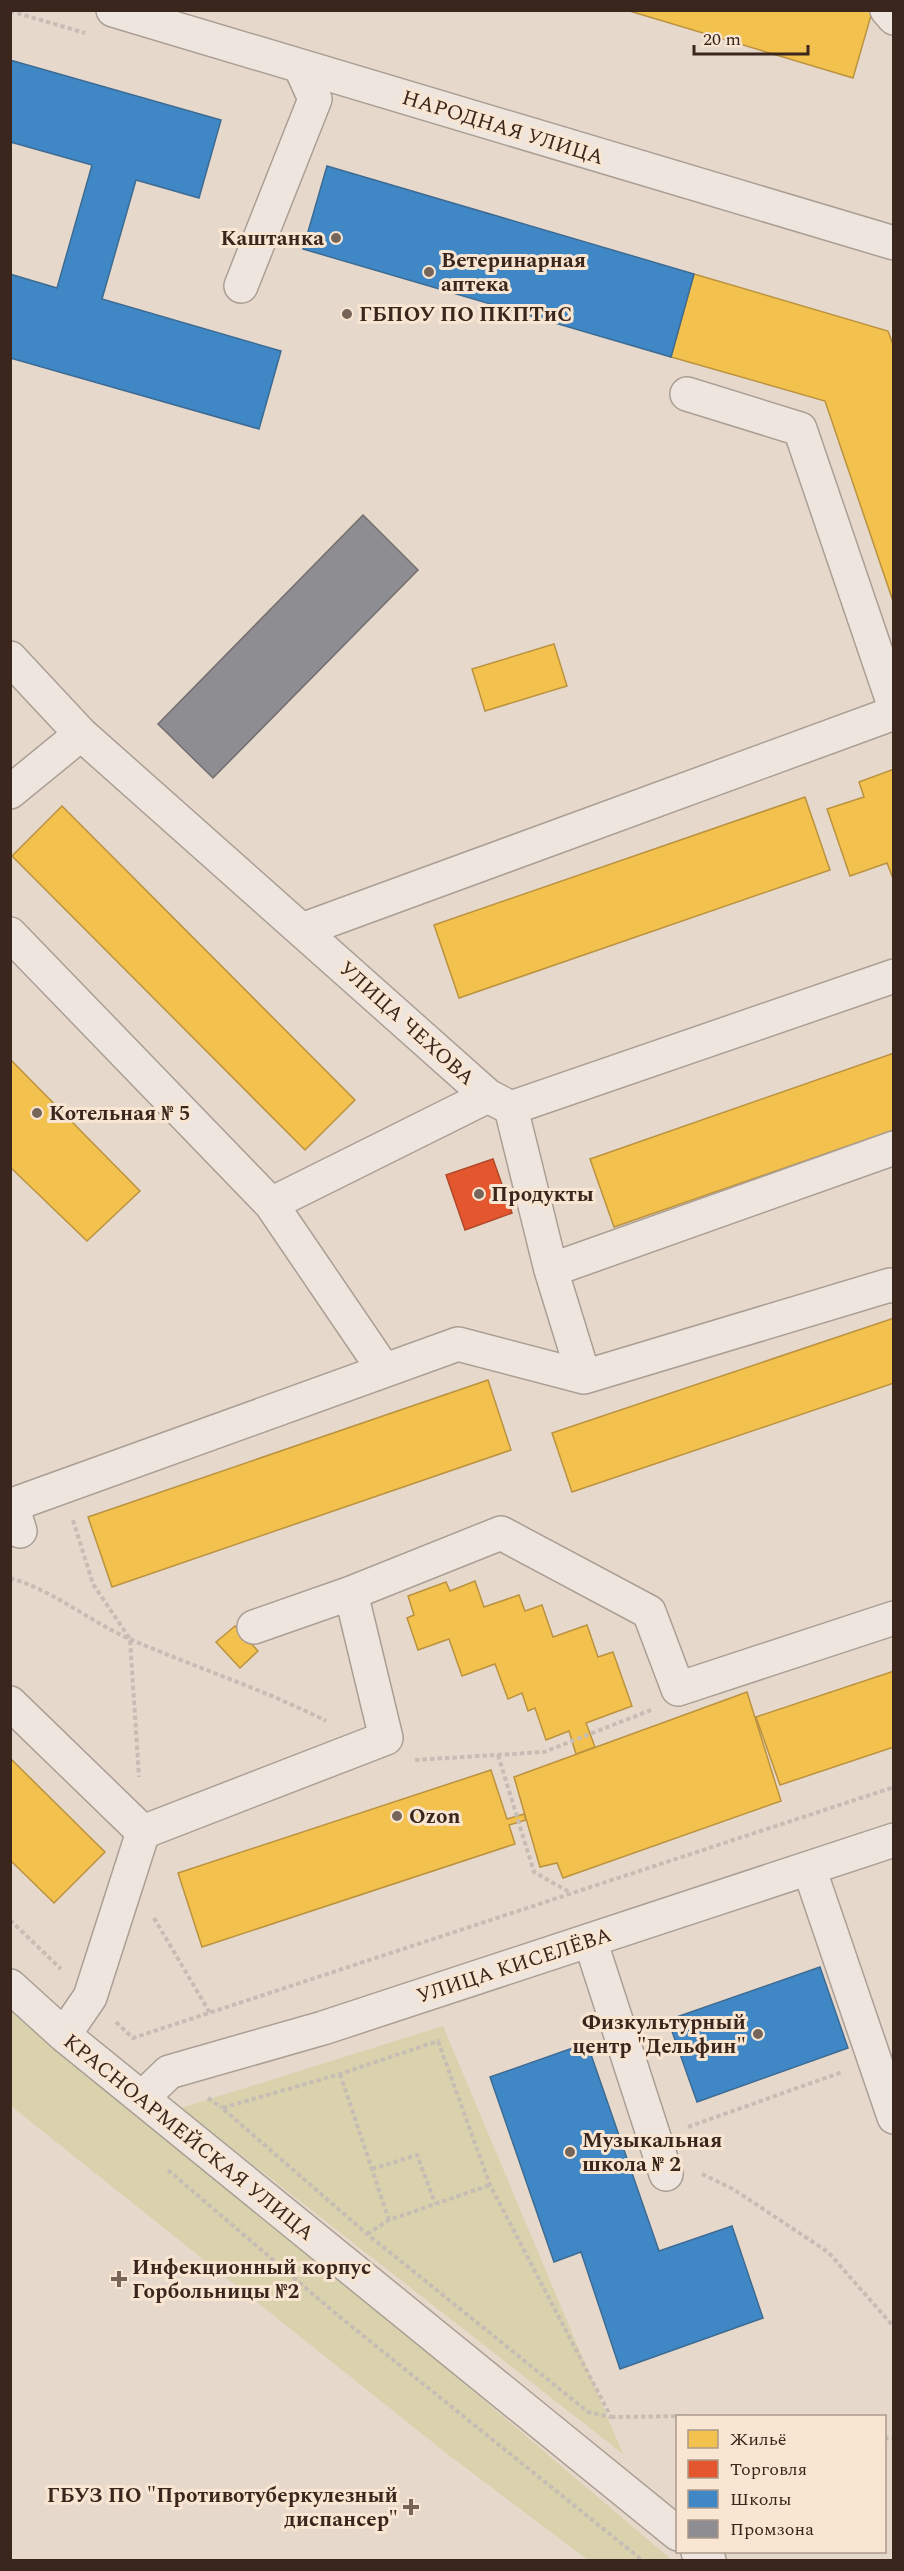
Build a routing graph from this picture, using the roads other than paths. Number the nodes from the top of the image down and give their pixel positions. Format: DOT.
graph roads {
  1 [pos="112,10"];
  2 [pos="887,10"];
  3 [pos="894,18"];
  4 [pos="300,66"];
  5 [pos="894,243"];
  6 [pos="241,286"];
  7 [pos="687,394"];
  8 [pos="10,658"];
  9 [pos="894,705"];
  10 [pos="894,713"];
  11 [pos="81,734"];
  12 [pos="10,792"];
  13 [pos="302,930"];
  14 [pos="10,934"];
  15 [pos="894,976"];
  16 [pos="499,1102"];
  17 [pos="894,1148"];
  18 [pos="271,1204"];
  19 [pos="551,1270"];
  20 [pos="894,1286"];
  21 [pos="384,1370"];
  22 [pos="584,1377"];
  23 [pos="20,1531"];
  24 [pos="351,1593"];
  25 [pos="894,1618"];
  26 [pos="254,1627"];
  27 [pos="10,1703"];
  28 [pos="143,1832"];
  29 [pos="894,1840"];
  30 [pos="809,1868"];
  31 [pos="590,1940"];
  32 [pos="10,1986"];
  33 [pos="63,2034"];
  34 [pos="142,2098"];
  35 [pos="894,2117"];
  36 [pos="660,2155"];
  37 [pos="676,2532"];
  1 -- 4 [label="street, НАРОДНАЯ УЛИЦА"];
  2 -- 3 [label="street"];
  4 -- 5 [label="street, НАРОДНАЯ УЛИЦА"];
  4 -- 6 [label="street"];
  7 -- 9 [label="street"];
  8 -- 11 [label="street, УЛИЦА ЧЕХОВА"];
  10 -- 13 [label="street"];
  11 -- 12 [label="street"];
  11 -- 13 [label="street, УЛИЦА ЧЕХОВА"];
  13 -- 16 [label="street, УЛИЦА ЧЕХОВА"];
  14 -- 18 [label="street"];
  15 -- 16 [label="street"];
  16 -- 18 [label="street"];
  16 -- 19 [label="street"];
  17 -- 19 [label="street"];
  18 -- 21 [label="street"];
  19 -- 22 [label="street"];
  20 -- 22 [label="street"];
  21 -- 22 [label="street"];
  21 -- 23 [label="street"];
  24 -- 25 [label="street"];
  24 -- 26 [label="street"];
  24 -- 28 [label="street"];
  27 -- 28 [label="street"];
  28 -- 33 [label="street"];
  29 -- 30 [label="street, УЛИЦА КИСЕЛЁВА"];
  30 -- 31 [label="street, УЛИЦА КИСЕЛЁВА"];
  30 -- 35 [label="street"];
  31 -- 34 [label="street, УЛИЦА КИСЕЛЁВА"];
  31 -- 36 [label="street"];
  32 -- 33 [label="street, КРАСНОАРМЕЙСКАЯ УЛИЦА"];
  33 -- 34 [label="street, КРАСНОАРМЕЙСКАЯ УЛИЦА"];
  34 -- 37 [label="street, КРАСНОАРМЕЙСКАЯ УЛИЦА"];
}
